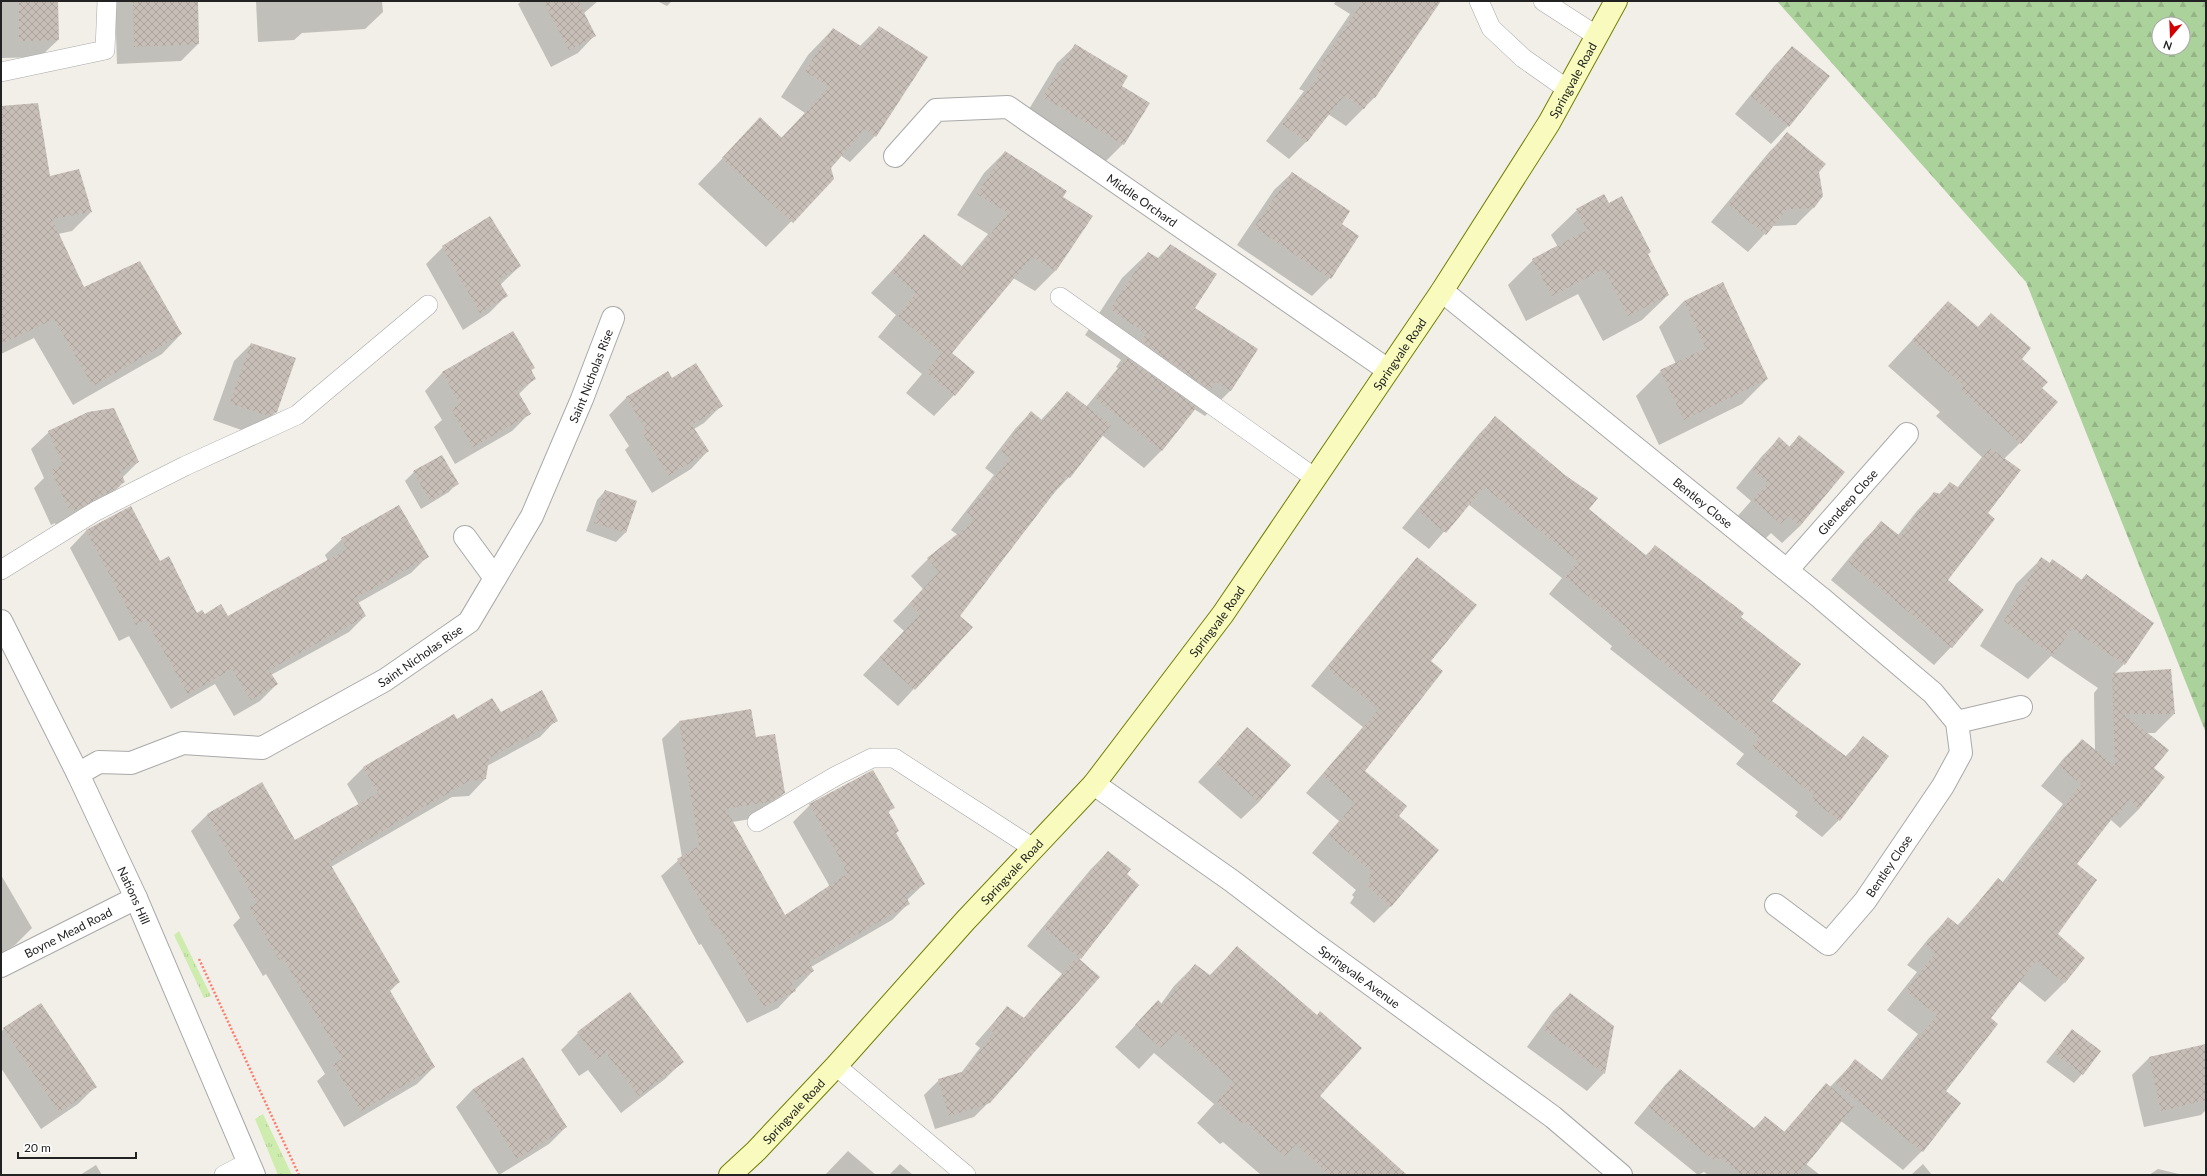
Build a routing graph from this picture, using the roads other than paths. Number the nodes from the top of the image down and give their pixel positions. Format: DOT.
graph roads {
  1 [pos="107,1"];
  2 [pos="1479,1"];
  3 [pos="1544,1"];
  4 [pos="1616,1"];
  5 [pos="1597,36"];
  6 [pos="1,72"];
  7 [pos="1568,89"];
  8 [pos="895,156"];
  9 [pos="1442,291"];
  10 [pos="1060,297"];
  11 [pos="428,305"];
  12 [pos="613,318"];
  13 [pos="1388,370"];
  14 [pos="1907,434"];
  15 [pos="1315,478"];
  16 [pos="465,537"];
  17 [pos="1,570"];
  18 [pos="1788,570"];
  19 [pos="495,578"];
  20 [pos="1,621"];
  21 [pos="2021,707"];
  22 [pos="1957,722"];
  23 [pos="78,774"];
  24 [pos="1094,784"];
  25 [pos="758,822"];
  26 [pos="1033,848"];
  27 [pos="136,898"];
  28 [pos="1776,905"];
  29 [pos="1,966"];
  30 [pos="836,1066"];
  31 [pos="251,1168"];
  32 [pos="224,1175"];
  33 [pos="730,1175"];
  34 [pos="966,1175"];
  35 [pos="1621,1175"];
  1 -- 6 [label="lane"];
  2 -- 7 [label="lane"];
  3 -- 5 [label="lane"];
  4 -- 5 [label="street, Springvale Road"];
  5 -- 7 [label="street, Springvale Road"];
  7 -- 9 [label="street, Springvale Road"];
  8 -- 13 [label="street, Middle Orchard"];
  9 -- 13 [label="street, Springvale Road"];
  9 -- 18 [label="street, Bentley Close"];
  10 -- 15 [label="lane"];
  11 -- 17 [label="lane"];
  12 -- 19 [label="street, Saint Nicholas Rise"];
  13 -- 15 [label="street, Springvale Road"];
  14 -- 18 [label="street, Glendeep Close"];
  15 -- 24 [label="street, Springvale Road"];
  16 -- 19 [label="street"];
  18 -- 22 [label="street, Bentley Close"];
  19 -- 23 [label="street, Saint Nicholas Rise"];
  20 -- 23 [label="street, Nations Hill"];
  21 -- 22 [label="street"];
  22 -- 28 [label="street, Bentley Close"];
  23 -- 27 [label="street, Nations Hill"];
  24 -- 26 [label="street, Springvale Road"];
  24 -- 35 [label="street, Springvale Avenue"];
  25 -- 26 [label="lane"];
  26 -- 30 [label="street, Springvale Road"];
  27 -- 29 [label="street, Boyne Mead Road"];
  27 -- 31 [label="street, Nations Hill"];
  30 -- 33 [label="street, Springvale Road"];
  30 -- 34 [label="lane"];
  31 -- 32 [label="lane"];
}
